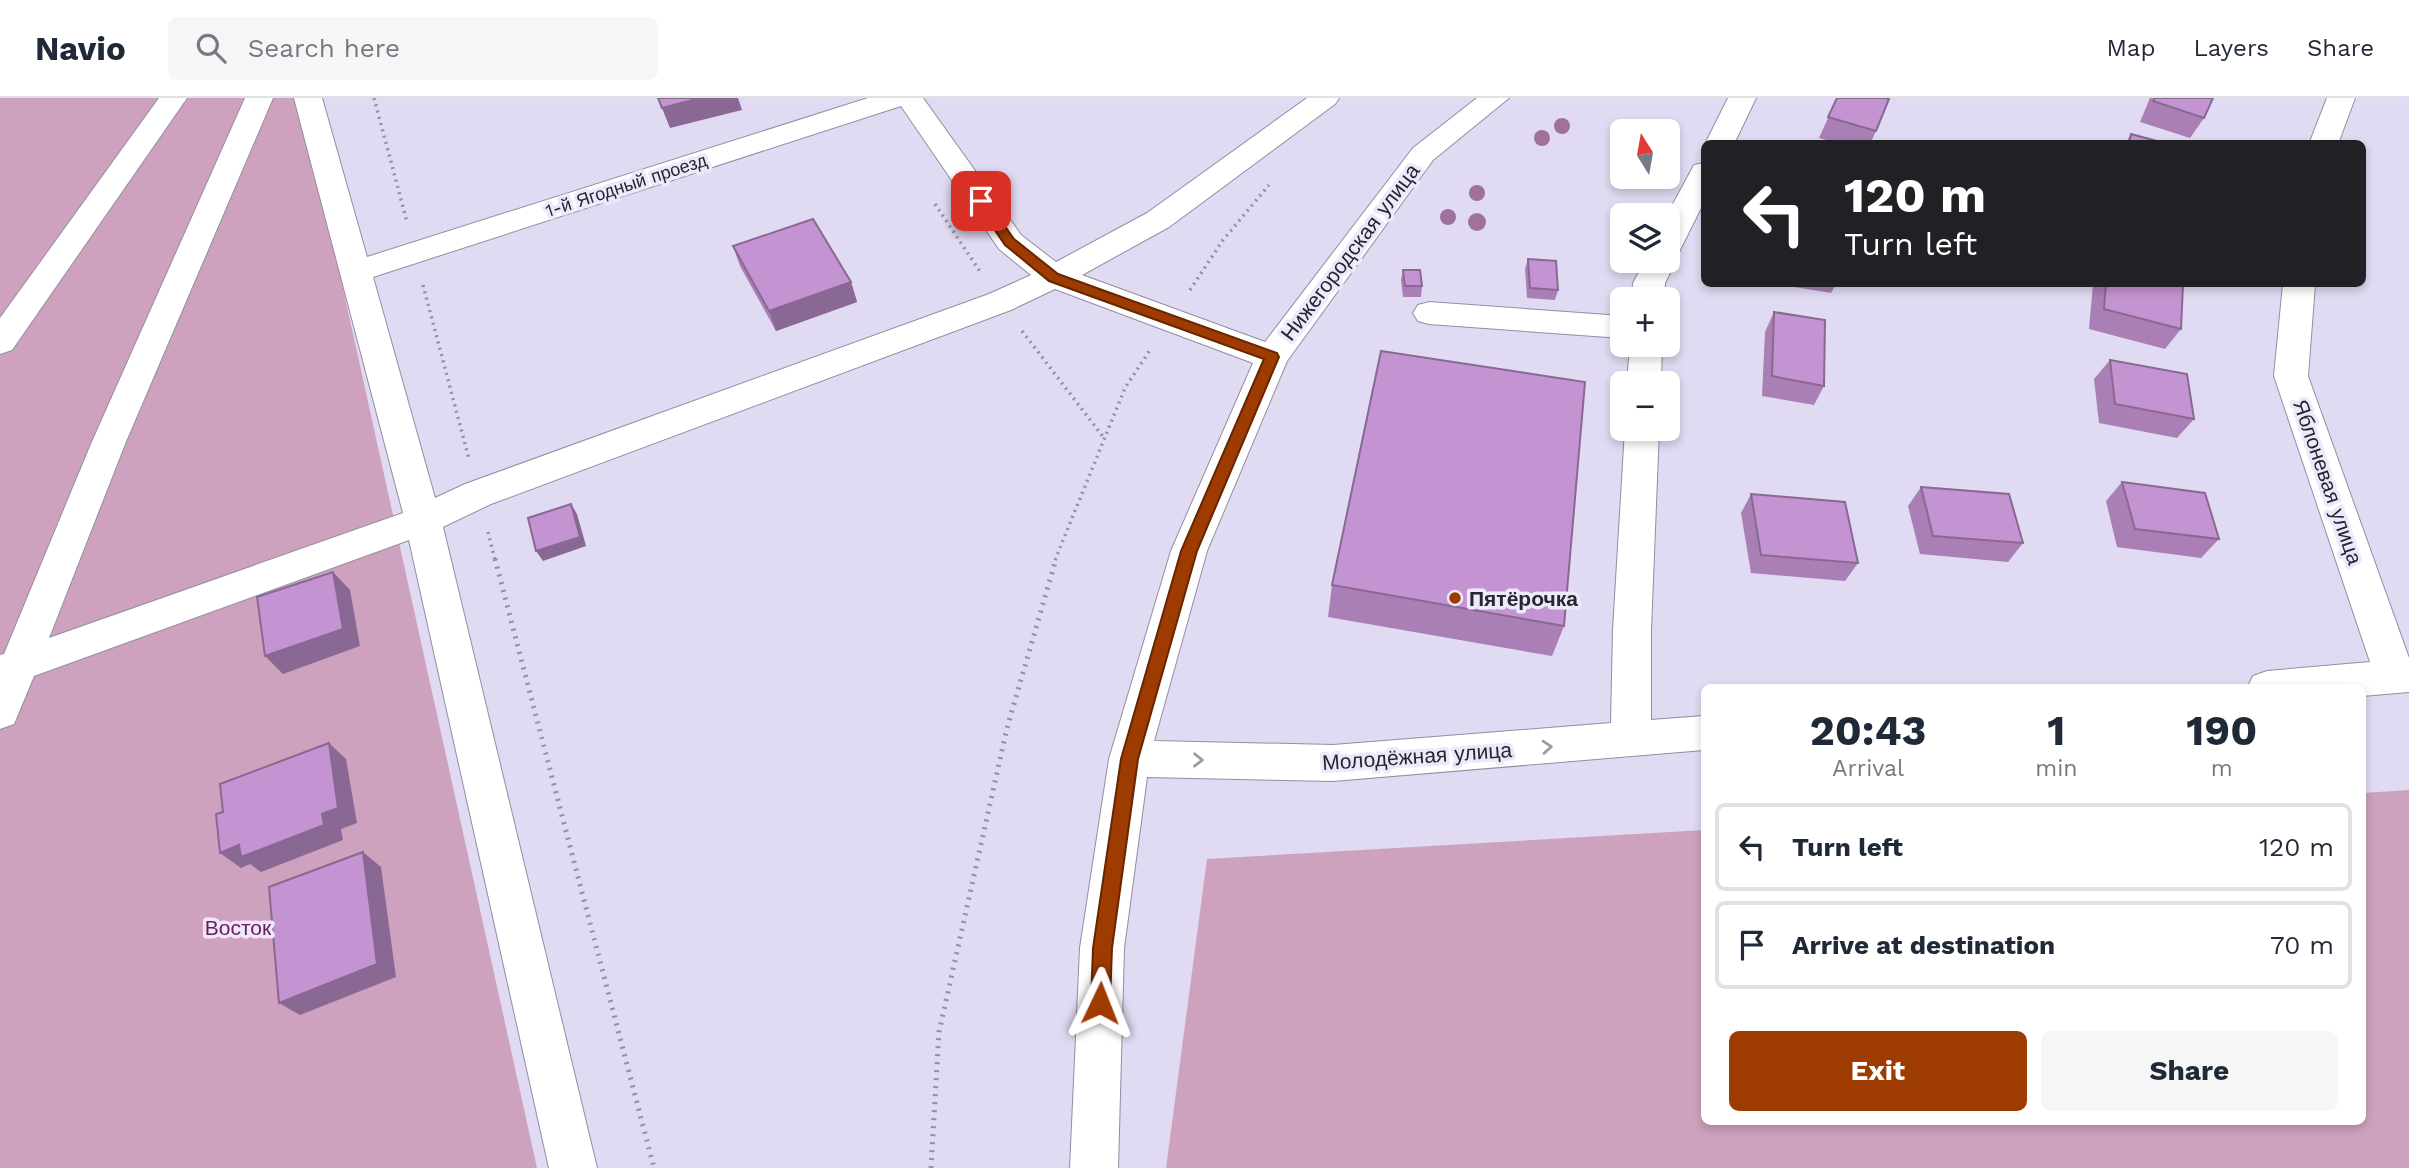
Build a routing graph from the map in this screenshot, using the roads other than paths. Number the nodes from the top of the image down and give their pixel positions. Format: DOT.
graph roads {
  1 [pos="173,98"];
  2 [pos="259,98"];
  3 [pos="308,98"];
  4 [pos="897,98"];
  5 [pos="909,98"];
  6 [pos="1325,98"];
  7 [pos="1495,98"];
  8 [pos="1742,98"];
  9 [pos="2341,98"];
  10 [pos="1721,140"];
  11 [pos="2325,140"];
  12 [pos="1701,178"];
  13 [pos="1680,221"];
  14 [pos="355,272"];
  15 [pos="1054,277"];
  16 [pos="2299,287"];
  17 [pos="1429,313"];
  18 [pos="1610,326"];
  19 [pos="0,342"];
  20 [pos="1272,357"];
  21 [pos="1641,441"];
  22 [pos="423,520"];
  23 [pos="9,668"];
  24 [pos="2402,676"];
  25 [pos="2312,684"];
  26 [pos="0,712"];
  27 [pos="1701,733"];
  28 [pos="1631,738"];
  29 [pos="1129,759"];
  30 [pos="573,1168"];
  31 [pos="1094,1168"];
  1 -- 19 [label="street"];
  2 -- 23 [label="street"];
  3 -- 14 [label="street"];
  4 -- 14 [label="street, 1-й Ягодный проезд"];
  5 -- 15 [label="street"];
  6 -- 15 [label="street"];
  7 -- 20 [label="street, Нижегородская улица"];
  8 -- 10 [label="street"];
  9 -- 11 [label="street"];
  12 -- 13 [label="street"];
  14 -- 22 [label="street"];
  15 -- 20 [label="street"];
  15 -- 22 [label="street"];
  16 -- 24 [label="street, Яблоневая улица"];
  17 -- 18 [label="street"];
  20 -- 29 [label="street, Нижегородская улица"];
  21 -- 28 [label="street"];
  22 -- 23 [label="street"];
  22 -- 30 [label="street"];
  23 -- 26 [label="street"];
  24 -- 25 [label="street"];
  27 -- 28 [label="street, Молодёжная улица"];
  29 -- 28 [label="street, Молодёжная улица, one-way"];
  29 -- 31 [label="street, Нижегородская улица"];
}
